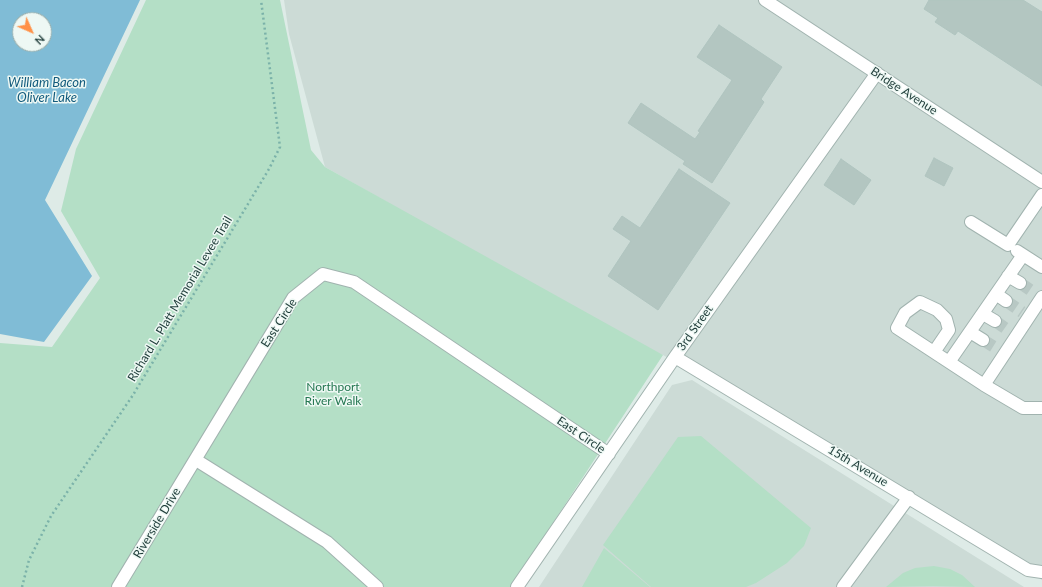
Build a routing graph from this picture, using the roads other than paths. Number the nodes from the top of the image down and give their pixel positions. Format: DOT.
graph roads {
  1 [pos="765,0"];
  2 [pos="877,73"];
  3 [pos="1042,182"];
  4 [pos="1042,195"];
  5 [pos="971,222"];
  6 [pos="1008,245"];
  7 [pos="1023,255"];
  8 [pos="1042,267"];
  9 [pos="1008,276"];
  10 [pos="1020,283"];
  11 [pos="996,294"];
  12 [pos="1040,296"];
  13 [pos="1006,301"];
  14 [pos="983,314"];
  15 [pos="995,321"];
  16 [pos="970,332"];
  17 [pos="982,340"];
  18 [pos="934,352"];
  19 [pos="675,357"];
  20 [pos="949,362"];
  21 [pos="984,385"];
  22 [pos="1042,408"];
  23 [pos="610,454"];
  24 [pos="196,460"];
  25 [pos="909,497"];
  26 [pos="1042,572"];
  27 [pos="118,587"];
  28 [pos="377,587"];
  29 [pos="517,587"];
  30 [pos="843,587"];
  1 -- 2 [label="street, Bridge Avenue"];
  2 -- 3 [label="street, Bridge Avenue"];
  2 -- 19 [label="street, 3rd Street"];
  4 -- 6 [label="street"];
  5 -- 6 [label="street"];
  6 -- 7 [label="street"];
  7 -- 8 [label="street"];
  7 -- 9 [label="street"];
  9 -- 10 [label="street"];
  9 -- 11 [label="street"];
  11 -- 13 [label="street"];
  11 -- 14 [label="street"];
  12 -- 21 [label="street"];
  14 -- 15 [label="street"];
  14 -- 16 [label="street"];
  16 -- 17 [label="street"];
  16 -- 20 [label="street"];
  18 -- 20 [label="street"];
  19 -- 23 [label="street, 3rd Street"];
  19 -- 25 [label="street, 15th Avenue"];
  20 -- 21 [label="street"];
  21 -- 22 [label="street"];
  23 -- 24 [label="street, East Circle"];
  23 -- 29 [label="street, 3rd Street"];
  24 -- 27 [label="street, Riverside Drive"];
  24 -- 28 [label="street"];
  25 -- 26 [label="street, 15th Avenue"];
  25 -- 30 [label="street"];
}
